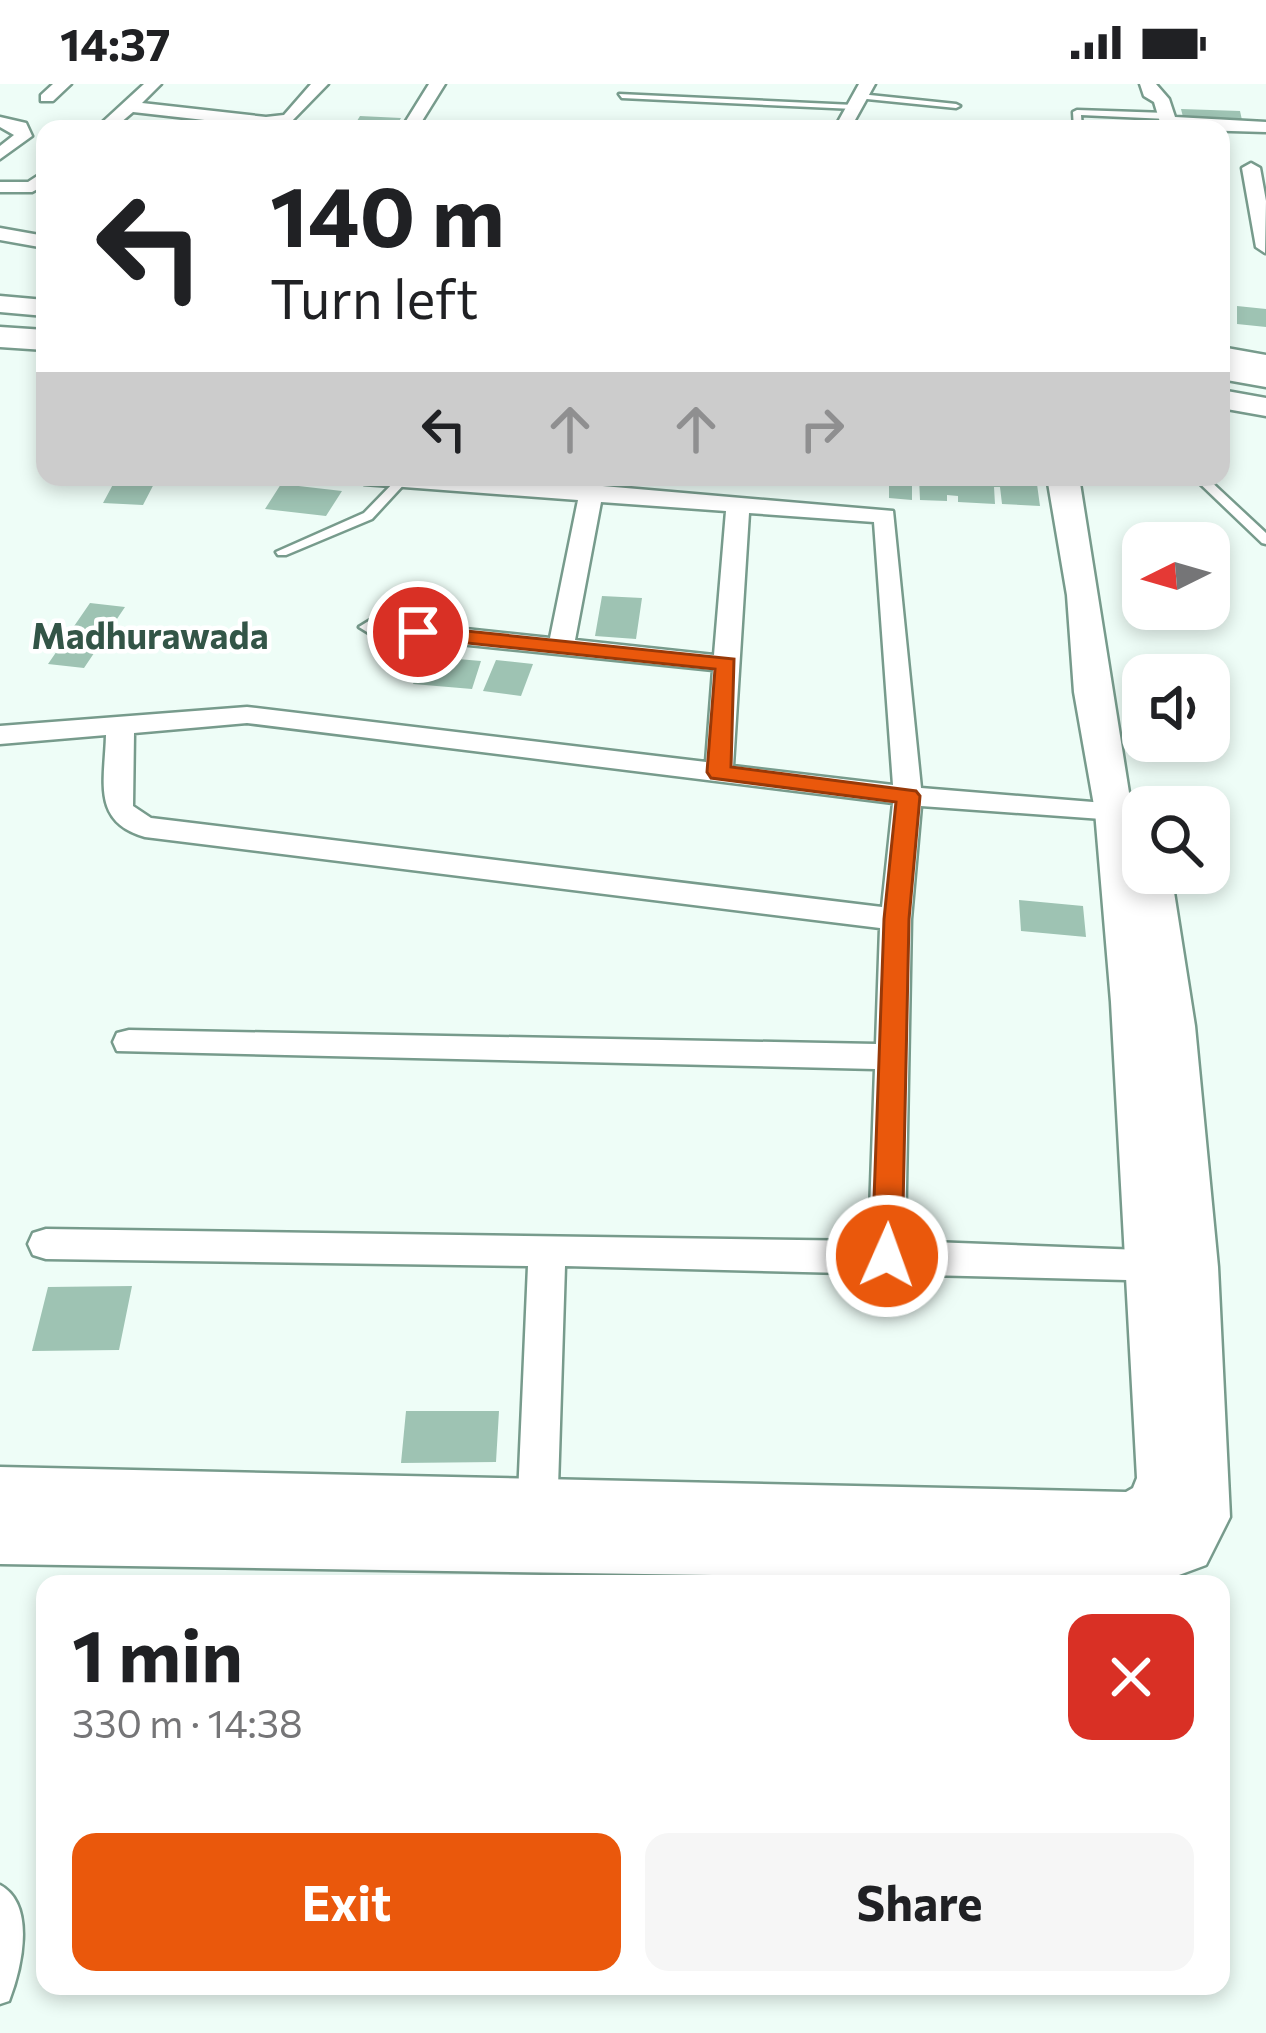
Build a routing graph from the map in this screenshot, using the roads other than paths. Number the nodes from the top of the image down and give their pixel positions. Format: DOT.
graph roads {
  1 [pos="63,84"];
  2 [pos="153,84"];
  3 [pos="320,84"];
  4 [pos="437,84"];
  5 [pos="1148,84"];
  6 [pos="622,96"];
  7 [pos="860,96"];
  8 [pos="47,98"];
  9 [pos="956,106"];
  10 [pos="129,107"];
  11 [pos="114,120"];
  12 [pos="208,120"];
  13 [pos="285,120"];
  14 [pos="415,120"];
  15 [pos="1077,120"];
  16 [pos="1150,120"];
  17 [pos="1168,120"];
  18 [pos="0,122"];
  19 [pos="1230,125"];
  20 [pos="1266,127"];
  21 [pos="0,154"];
  22 [pos="1251,169"];
  23 [pos="36,184"];
  24 [pos="0,187"];
  25 [pos="0,234"];
  26 [pos="36,240"];
  27 [pos="1265,247"];
  28 [pos="0,304"];
  29 [pos="36,307"];
  30 [pos="0,319"];
  31 [pos="36,321"];
  32 [pos="0,341"];
  33 [pos="36,343"];
  34 [pos="1230,358"];
  35 [pos="1266,364"];
  36 [pos="1230,371"];
  37 [pos="1266,377"];
  38 [pos="1230,391"];
  39 [pos="1266,398"];
  40 [pos="1230,401"];
  41 [pos="1266,407"];
  42 [pos="396,486"];
  43 [pos="490,486"];
  44 [pos="1065,486"];
  45 [pos="1089,486"];
  46 [pos="1209,486"];
  47 [pos="592,493"];
  48 [pos="738,504"];
  49 [pos="1266,540"];
  50 [pos="282,552"];
  51 [pos="371,628"];
  52 [pos="561,646"];
  53 [pos="727,664"];
  54 [pos="120,722"];
  55 [pos="0,735"];
  56 [pos="719,772"];
  57 [pos="1124,786"];
  58 [pos="1131,786"];
  59 [pos="908,796"];
  60 [pos="1122,812"];
  61 [pos="1141,894"];
  62 [pos="1154,894"];
  63 [pos="896,919"];
  64 [pos="129,1042"];
  65 [pos="896,1057"];
  66 [pos="46,1244"];
  67 [pos="547,1251"];
  68 [pos="887,1256"];
  69 [pos="1172,1266"];
  70 [pos="0,1493"];
  71 [pos="537,1524"];
  72 [pos="0,1537"];
  73 [pos="0,1897"];
  74 [pos="0,1992"];
  1 -- 8 [label="street"];
  2 -- 10 [label="street"];
  3 -- 13 [label="street"];
  4 -- 14 [label="street"];
  5 -- 17 [label="street"];
  6 -- 7 [label="lane"];
  7 -- 9 [label="lane"];
  10 -- 11 [label="street"];
  10 -- 12 [label="street"];
  15 -- 16 [label="lane"];
  18 -- 21 [label="street"];
  19 -- 20 [label="street"];
  22 -- 27 [label="street"];
  23 -- 24 [label="street"];
  25 -- 26 [label="street"];
  28 -- 29 [label="street"];
  30 -- 31 [label="main road"];
  32 -- 33 [label="main road"];
  34 -- 35 [label="street"];
  36 -- 37 [label="main road"];
  38 -- 39 [label="main road"];
  40 -- 41 [label="street"];
  42 -- 50 [label="lane"];
  43 -- 47 [label="street"];
  44 -- 57 [label="street"];
  45 -- 58 [label="street"];
  46 -- 49 [label="lane"];
  47 -- 48 [label="street"];
  47 -- 52 [label="street"];
  48 -- 53 [label="street"];
  48 -- 59 [label="street"];
  51 -- 52 [label="street"];
  52 -- 53 [label="street"];
  53 -- 56 [label="street"];
  54 -- 55 [label="street"];
  54 -- 56 [label="street"];
  54 -- 63 [label="street"];
  56 -- 59 [label="street"];
  59 -- 60 [label="street"];
  59 -- 63 [label="street"];
  61 -- 69 [label="street"];
  62 -- 69 [label="street"];
  63 -- 65 [label="street"];
  64 -- 65 [label="street"];
  65 -- 68 [label="street"];
  66 -- 67 [label="street"];
  67 -- 68 [label="street"];
  67 -- 71 [label="street"];
  68 -- 69 [label="street"];
  69 -- 71 [label="street"];
  70 -- 71 [label="street"];
  71 -- 72 [label="street"];
  73 -- 74 [label="lane"];
}
